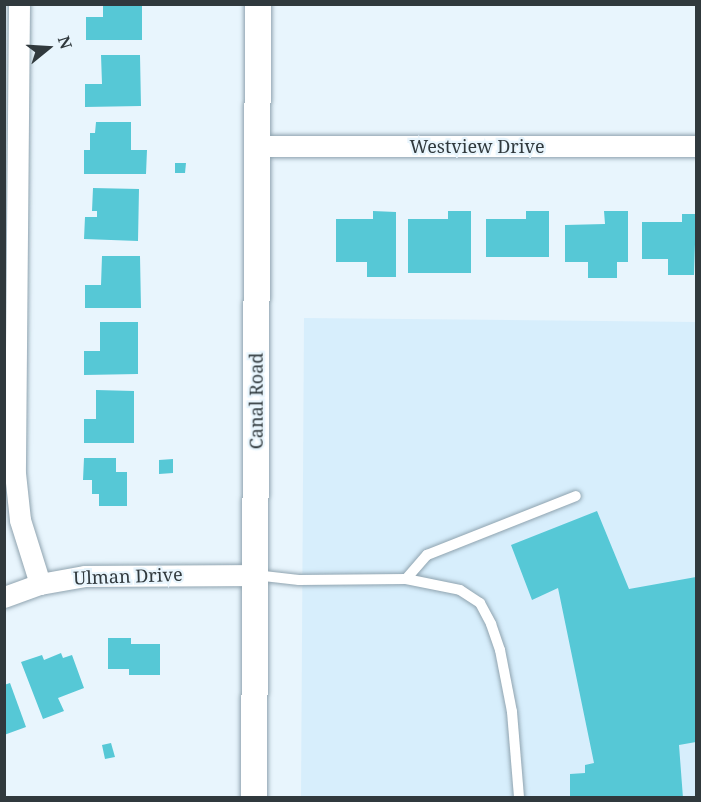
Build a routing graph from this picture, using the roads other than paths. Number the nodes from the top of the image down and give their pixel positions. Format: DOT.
graph roads {
  1 [pos="19,4"];
  2 [pos="258,4"];
  3 [pos="258,146"];
  4 [pos="696,146"];
  5 [pos="576,496"];
  6 [pos="255,575"];
  7 [pos="406,579"];
  8 [pos="40,584"];
  9 [pos="4,597"];
  10 [pos="255,798"];
  11 [pos="519,798"];
  1 -- 8 [label="street"];
  2 -- 3 [label="street, Canal Road"];
  3 -- 4 [label="street, Westview Drive"];
  3 -- 6 [label="street, Canal Road"];
  5 -- 7 [label="lane"];
  6 -- 7 [label="lane"];
  6 -- 8 [label="street, Ulman Drive"];
  6 -- 10 [label="street, Canal Road"];
  7 -- 11 [label="lane"];
  8 -- 9 [label="street, Ulman Drive"];
}
